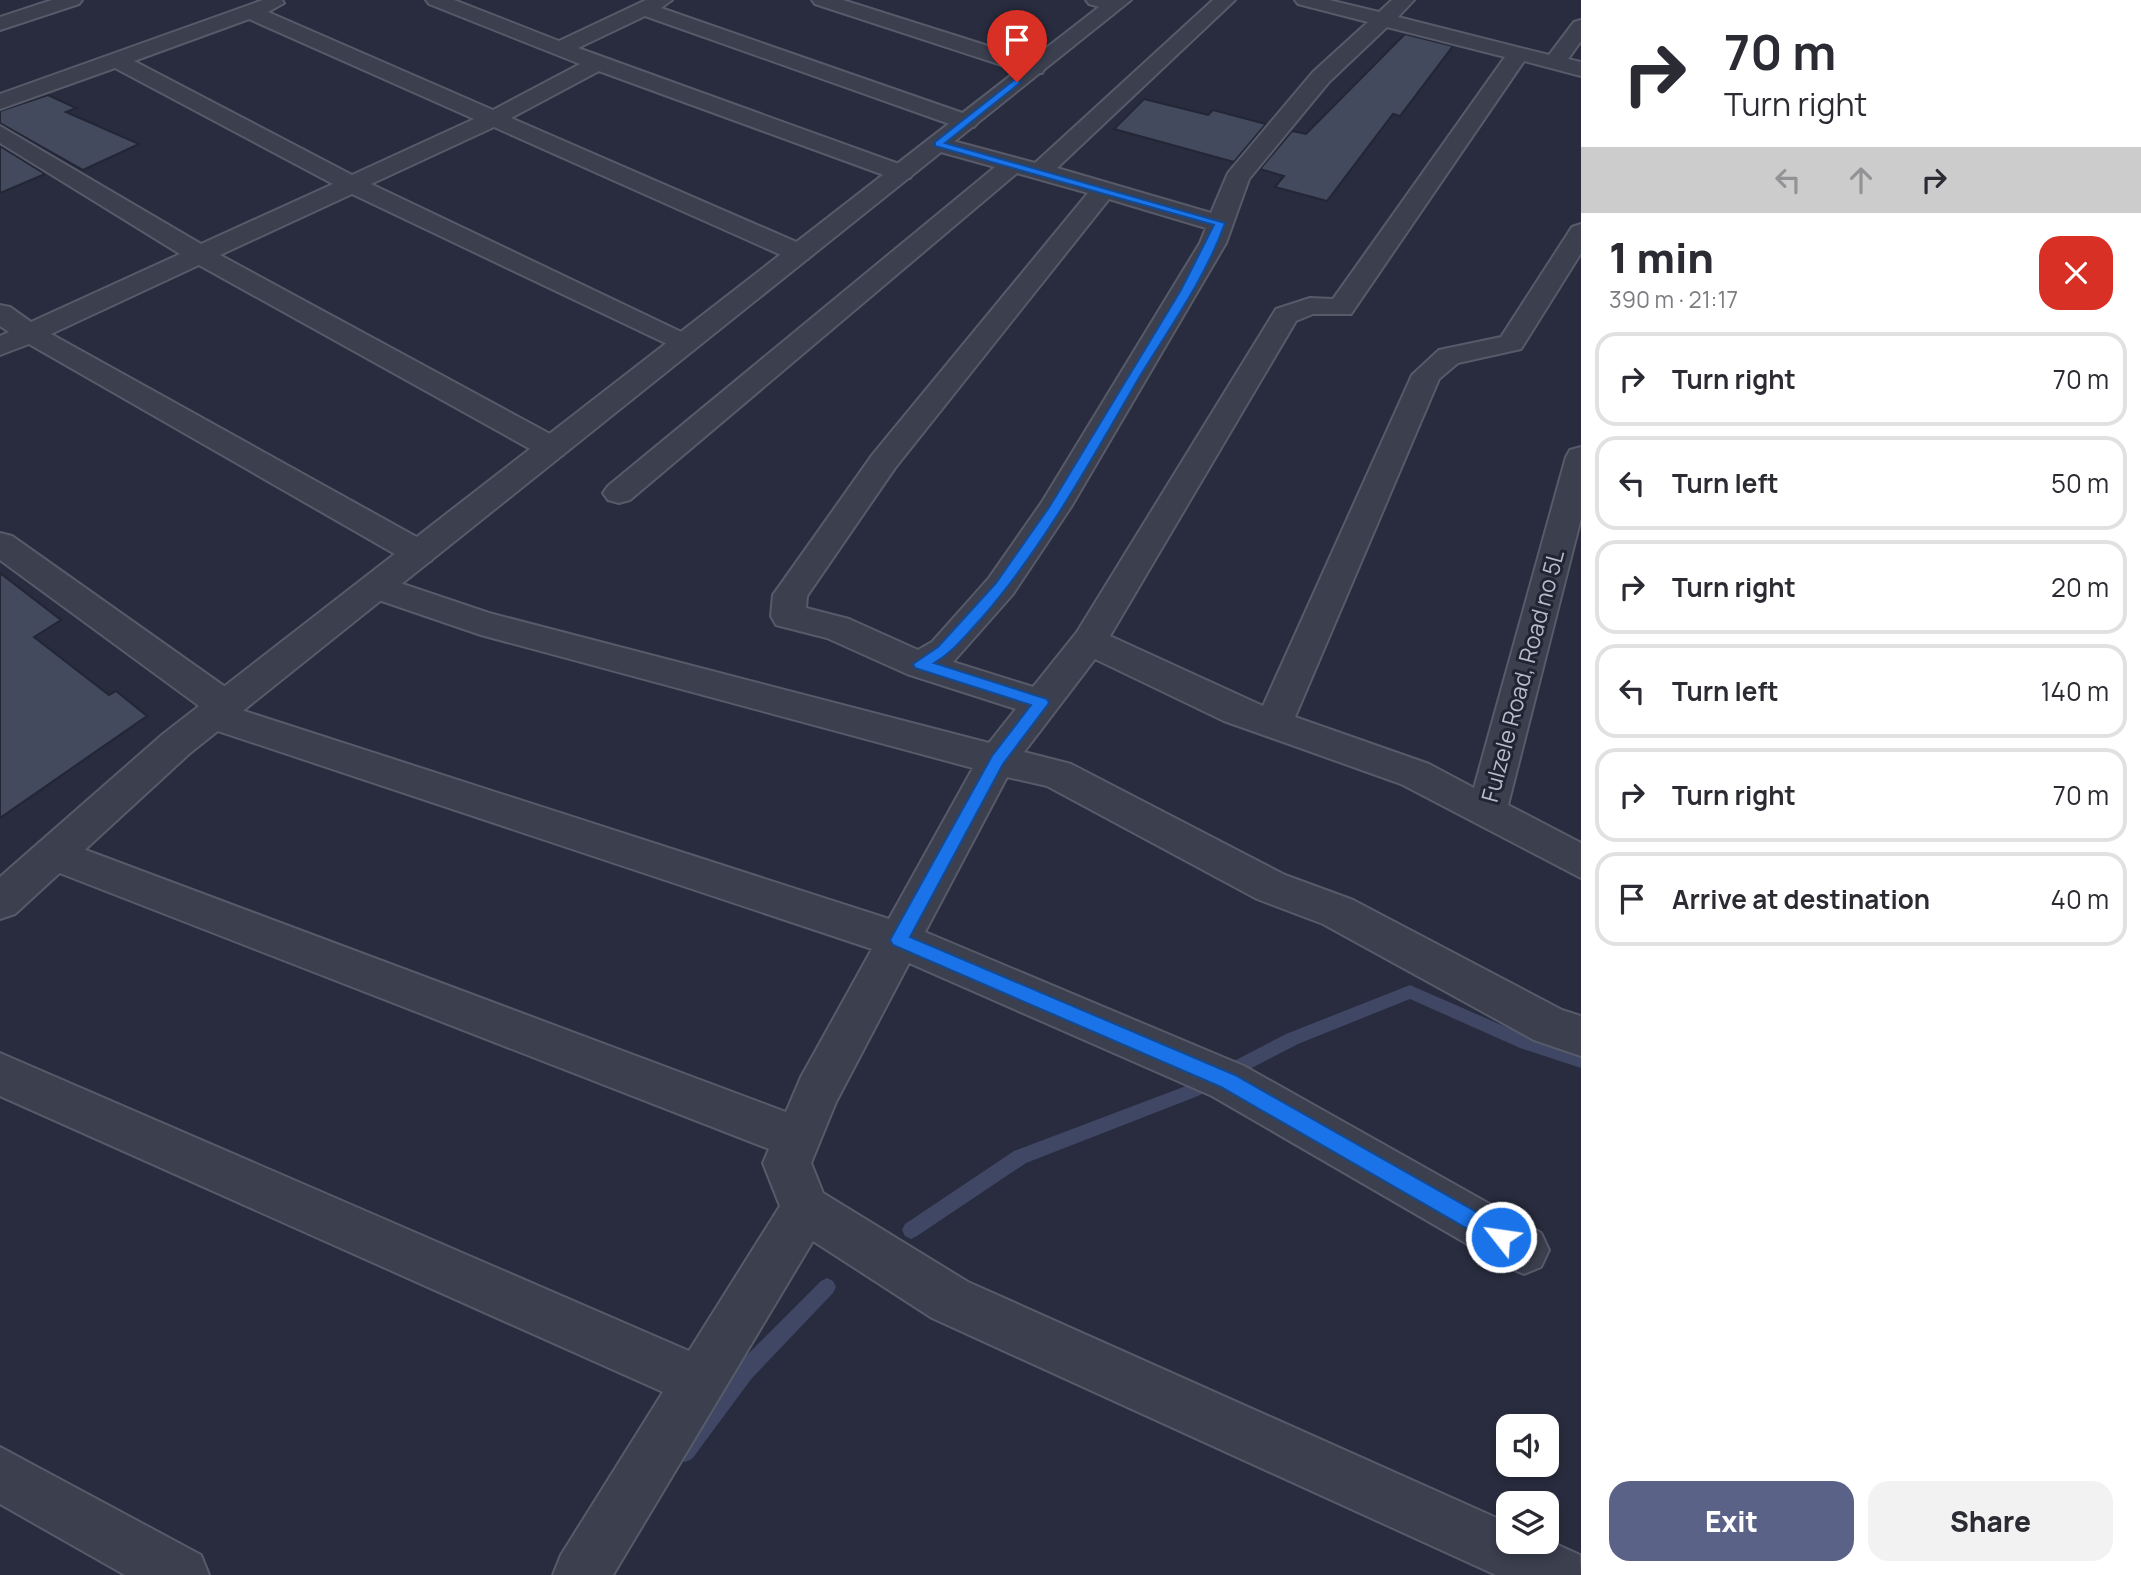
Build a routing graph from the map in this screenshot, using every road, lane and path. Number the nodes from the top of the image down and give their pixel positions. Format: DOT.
graph roads {
  1 [pos="72,0"];
  2 [pos="283,0"];
  3 [pos="436,0"];
  4 [pos="822,0"];
  5 [pos="1225,0"];
  6 [pos="1305,0"];
  7 [pos="1404,0"];
  8 [pos="1110,2"];
  9 [pos="653,4"];
  10 [pos="250,12"];
  11 [pos="1382,20"];
  12 [pos="0,24"];
  13 [pos="1581,26"];
  14 [pos="560,49"];
  15 [pos="1518,54"];
  16 [pos="116,60"];
  17 [pos="597,63"];
  18 [pos="1555,63"];
  19 [pos="1034,68"];
  20 [pos="1581,69"];
  21 [pos="0,102"];
  22 [pos="493,118"];
  23 [pos="965,122"];
  24 [pos="0,133"];
  25 [pos="938,144"];
  26 [pos="1026,168"];
  27 [pos="901,173"];
  28 [pos="351,184"];
  29 [pos="1104,190"];
  30 [pos="1220,223"];
  31 [pos="1581,232"];
  32 [pos="799,253"];
  33 [pos="200,254"];
  34 [pos="0,313"];
  35 [pos="29,333"];
  36 [pos="684,344"];
  37 [pos="0,347"];
  38 [pos="552,448"];
  39 [pos="1581,457"];
  40 [pos="619,494"];
  41 [pos="0,544"];
  42 [pos="419,553"];
  43 [pos="376,587"];
  44 [pos="1089,640"];
  45 [pos="920,664"];
  46 [pos="1041,703"];
  47 [pos="219,710"];
  48 [pos="1273,724"];
  49 [pos="997,760"];
  50 [pos="1487,813"];
  51 [pos="53,854"];
  52 [pos="1581,862"];
  53 [pos="0,902"];
  54 [pos="899,940"];
  55 [pos="1581,1036"];
  56 [pos="0,1074"];
  57 [pos="797,1138"];
  58 [pos="805,1209"];
  59 [pos="1524,1250"];
  60 [pos="697,1381"];
  61 [pos="0,1474"];
  62 [pos="181,1575"];
  63 [pos="581,1575"];
  64 [pos="1560,1575"];
  1 -- 12 [label="street"];
  2 -- 10 [label="street"];
  3 -- 14 [label="street"];
  4 -- 19 [label="street"];
  5 -- 26 [label="street"];
  6 -- 11 [label="street"];
  7 -- 11 [label="street"];
  8 -- 19 [label="street"];
  9 -- 14 [label="street"];
  9 -- 23 [label="street"];
  10 -- 16 [label="street"];
  10 -- 22 [label="street"];
  11 -- 15 [label="street"];
  11 -- 30 [label="street"];
  13 -- 18 [label="street"];
  14 -- 17 [label="street"];
  15 -- 18 [label="street"];
  15 -- 44 [label="street"];
  16 -- 21 [label="street"];
  16 -- 28 [label="street"];
  17 -- 22 [label="street"];
  17 -- 27 [label="street"];
  18 -- 20 [label="street"];
  19 -- 23 [label="street"];
  22 -- 28 [label="street"];
  22 -- 32 [label="street"];
  23 -- 25 [label="street"];
  24 -- 33 [label="street"];
  25 -- 26 [label="street"];
  25 -- 27 [label="street"];
  26 -- 29 [label="street"];
  26 -- 40 [label="street"];
  27 -- 32 [label="street"];
  28 -- 33 [label="street"];
  28 -- 36 [label="street"];
  29 -- 30 [label="street"];
  29 -- 45 [label="street"];
  30 -- 45 [label="street"];
  31 -- 48 [label="street"];
  32 -- 36 [label="street"];
  33 -- 35 [label="street"];
  33 -- 38 [label="street"];
  34 -- 35 [label="street"];
  35 -- 37 [label="street"];
  35 -- 42 [label="street"];
  36 -- 38 [label="street"];
  38 -- 42 [label="street"];
  39 -- 50 [label="street, Fulzele Road, Road no 5L"];
  41 -- 47 [label="street"];
  42 -- 43 [label="street"];
  43 -- 47 [label="street"];
  43 -- 49 [label="street"];
  44 -- 46 [label="street"];
  44 -- 48 [label="street"];
  45 -- 46 [label="street"];
  46 -- 49 [label="street"];
  47 -- 51 [label="street"];
  47 -- 54 [label="street"];
  48 -- 50 [label="street"];
  49 -- 54 [label="street"];
  49 -- 55 [label="street"];
  50 -- 52 [label="street"];
  51 -- 53 [label="street"];
  51 -- 57 [label="street"];
  54 -- 57 [label="street"];
  54 -- 59 [label="street"];
  56 -- 60 [label="street"];
  57 -- 58 [label="street"];
  58 -- 60 [label="street"];
  58 -- 64 [label="street"];
  60 -- 63 [label="street"];
  61 -- 62 [label="street"];
}
